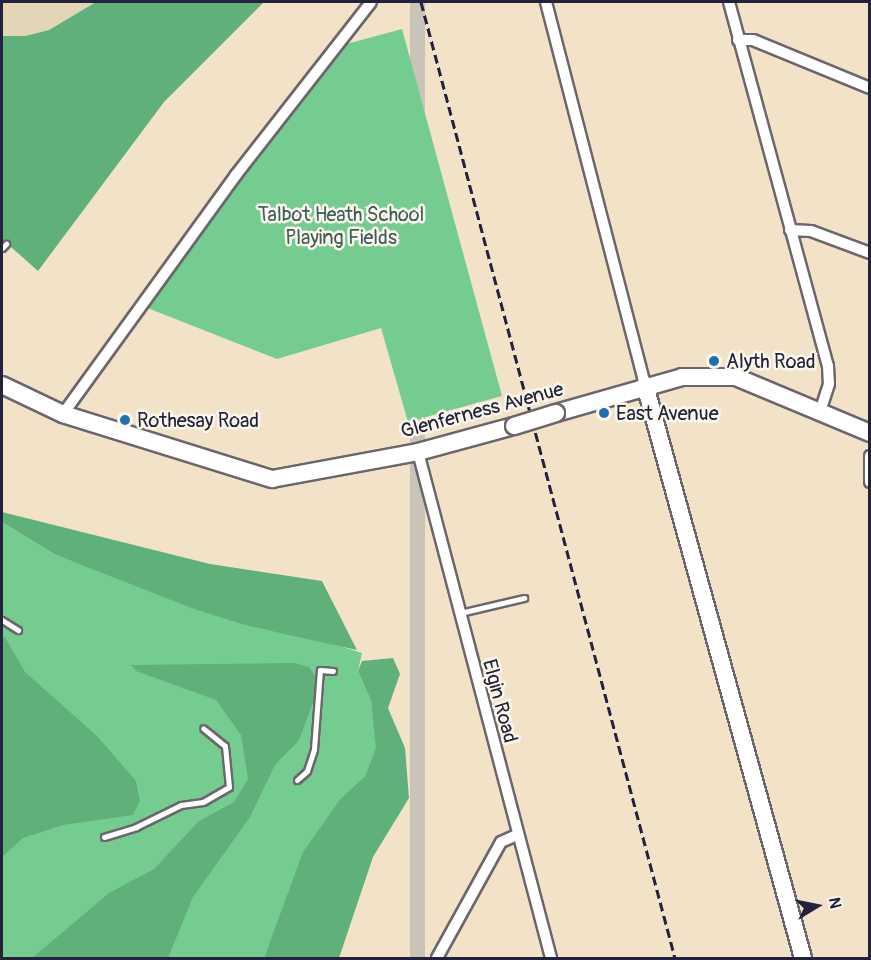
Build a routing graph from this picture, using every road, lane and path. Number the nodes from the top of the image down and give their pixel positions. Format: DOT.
graph roads {
  1 [pos="371,2"];
  2 [pos="546,2"];
  3 [pos="729,2"];
  4 [pos="738,40"];
  5 [pos="870,88"];
  6 [pos="790,230"];
  7 [pos="870,253"];
  8 [pos="645,385"];
  9 [pos="2,386"];
  10 [pos="821,409"];
  11 [pos="63,414"];
  12 [pos="870,433"];
  13 [pos="418,452"];
  14 [pos="870,456"];
  15 [pos="870,482"];
  16 [pos="524,598"];
  17 [pos="458,614"];
  18 [pos="2,620"];
  19 [pos="18,630"];
  20 [pos="333,671"];
  21 [pos="203,728"];
  22 [pos="297,780"];
  23 [pos="517,835"];
  24 [pos="104,837"];
  25 [pos="437,958"];
  26 [pos="551,958"];
  27 [pos="803,958"];
  1 -- 11 [label="street"];
  2 -- 8 [label="street"];
  3 -- 4 [label="street"];
  4 -- 5 [label="street"];
  4 -- 6 [label="street"];
  6 -- 7 [label="street"];
  6 -- 10 [label="street"];
  8 -- 10 [label="street, Glenferness Avenue"];
  8 -- 13 [label="street, Glenferness Avenue, bridge"];
  8 -- 27 [label="street"];
  9 -- 11 [label="street, Glenferness Avenue"];
  10 -- 12 [label="street, Glenferness Avenue"];
  11 -- 13 [label="street, Glenferness Avenue"];
  13 -- 17 [label="street, Elgin Road"];
  14 -- 15 [label="street"];
  16 -- 17 [label="lane"];
  17 -- 23 [label="street, Elgin Road"];
  18 -- 19 [label="lane"];
  20 -- 22 [label="lane"];
  21 -- 24 [label="lane"];
  23 -- 25 [label="street"];
  23 -- 26 [label="street, Elgin Road"];
}
